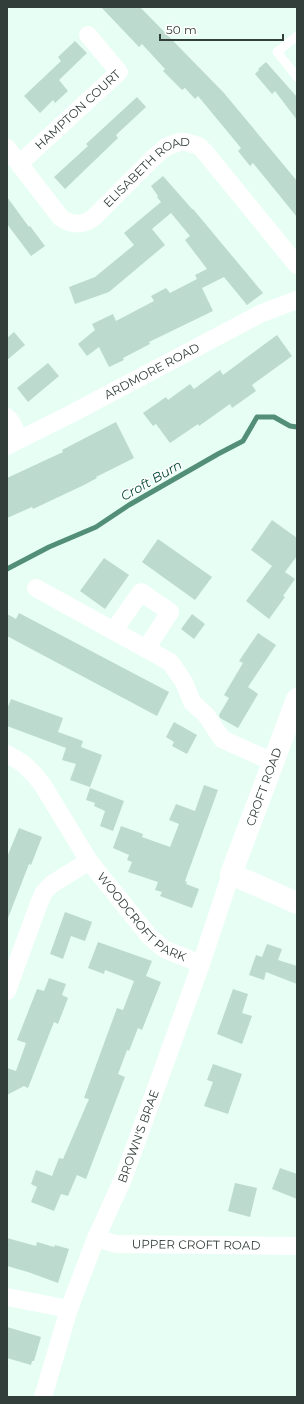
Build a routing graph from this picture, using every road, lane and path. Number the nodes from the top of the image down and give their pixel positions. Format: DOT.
graph roads {
  1 [pos="88,35"];
  2 [pos="297,36"];
  3 [pos="297,77"];
  4 [pos="7,148"];
  5 [pos="19,164"];
  6 [pos="297,265"];
  7 [pos="297,300"];
  8 [pos="7,417"];
  9 [pos="13,442"];
  10 [pos="36,588"];
  11 [pos="114,630"];
  12 [pos="146,648"];
  13 [pos="297,699"];
  14 [pos="7,754"];
  15 [pos="272,762"];
  16 [pos="89,861"];
  17 [pos="231,874"];
  18 [pos="297,903"];
  19 [pos="201,964"];
  20 [pos="7,991"];
  21 [pos="96,1238"];
  22 [pos="297,1246"];
  23 [pos="7,1297"];
  24 [pos="69,1308"];
  25 [pos="42,1397"];
  1 -- 5 [label="street, HAMPTON COURT"];
  2 -- 3 [label="lane"];
  4 -- 5 [label="street, ELISABETH ROAD"];
  5 -- 6 [label="street, ELISABETH ROAD"];
  7 -- 9 [label="street, ARDMORE ROAD"];
  8 -- 9 [label="street"];
  10 -- 11 [label="street"];
  11 -- 12 [label="street"];
  11 -- 12 [label="street"];
  12 -- 15 [label="street"];
  13 -- 15 [label="street, CROFT ROAD"];
  14 -- 16 [label="street, WOODCROFT PARK"];
  15 -- 17 [label="street, CROFT ROAD"];
  16 -- 19 [label="street, WOODCROFT PARK"];
  16 -- 20 [label="street, WOODCROFT PARK"];
  17 -- 18 [label="street"];
  17 -- 19 [label="street, BROWN'S BRAE"];
  19 -- 21 [label="street, BROWN'S BRAE"];
  21 -- 22 [label="street, UPPER CROFT ROAD"];
  21 -- 24 [label="street, BROWN'S BRAE"];
  23 -- 24 [label="street"];
  24 -- 25 [label="street, BROWN'S BRAE"];
}
